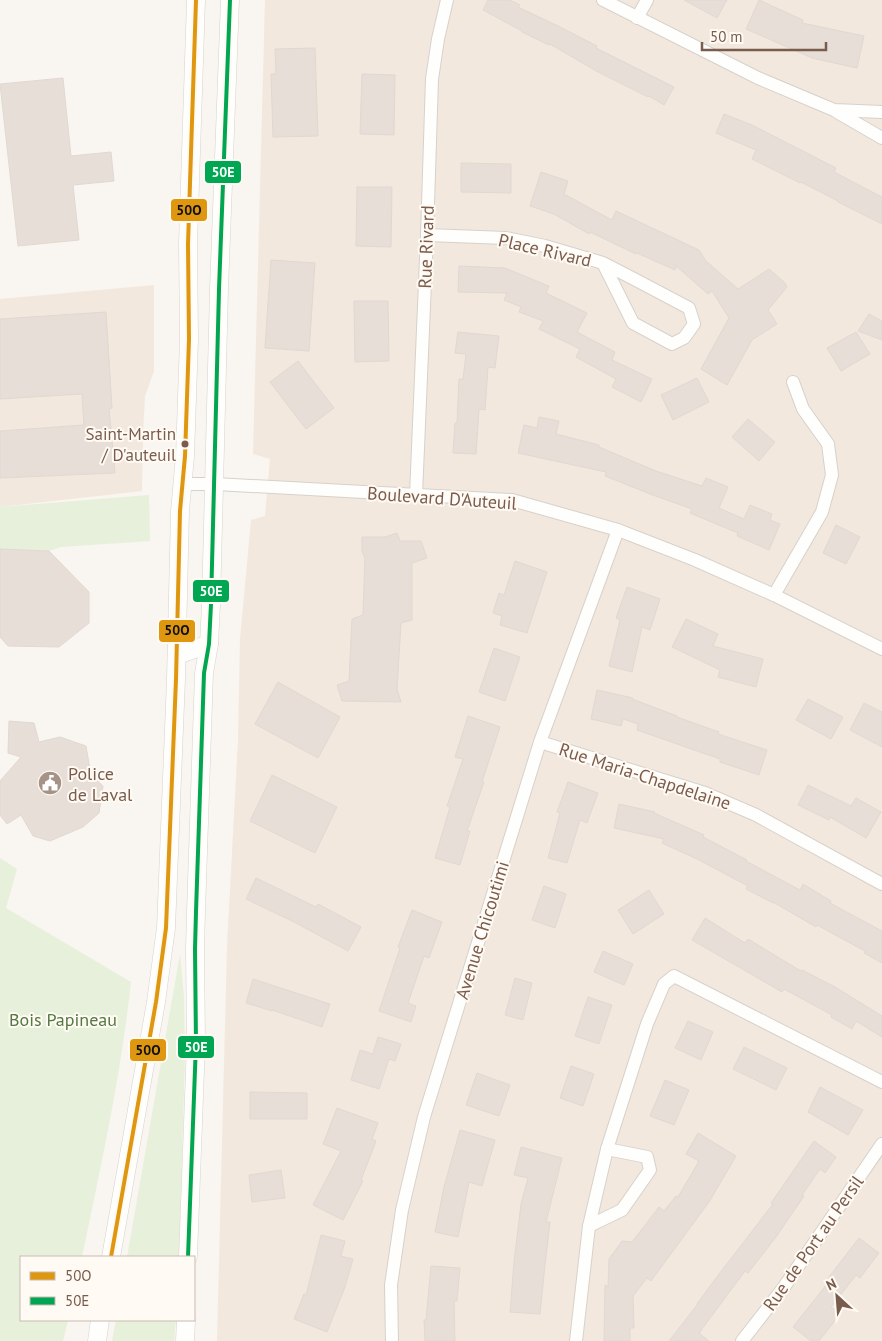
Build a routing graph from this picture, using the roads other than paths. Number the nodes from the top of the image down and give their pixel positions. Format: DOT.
graph roads {
  1 [pos="196,0"];
  2 [pos="230,0"];
  3 [pos="446,0"];
  4 [pos="603,0"];
  5 [pos="647,0"];
  6 [pos="637,18"];
  7 [pos="834,110"];
  8 [pos="882,112"];
  9 [pos="882,138"];
  10 [pos="427,236"];
  11 [pos="603,263"];
  12 [pos="794,382"];
  13 [pos="183,484"];
  14 [pos="215,484"];
  15 [pos="416,495"];
  16 [pos="618,530"];
  17 [pos="774,595"];
  18 [pos="209,644"];
  19 [pos="882,648"];
  20 [pos="177,655"];
  21 [pos="540,742"];
  22 [pos="171,801"];
  23 [pos="200,802"];
  24 [pos="882,884"];
  25 [pos="882,1082"];
  26 [pos="882,1144"];
  27 [pos="607,1149"];
  28 [pos="589,1226"];
  29 [pos="111,1256"];
  30 [pos="188,1256"];
  31 [pos="100,1321"];
  32 [pos="186,1321"];
  33 [pos="97,1341"];
  34 [pos="185,1341"];
  35 [pos="392,1341"];
  36 [pos="576,1341"];
  37 [pos="742,1341"];
  1 -- 13 [label="main road"];
  2 -- 14 [label="main road"];
  3 -- 10 [label="street, Rue Rivard"];
  4 -- 6 [label="street"];
  5 -- 6 [label="street"];
  6 -- 7 [label="street"];
  7 -- 8 [label="street"];
  7 -- 9 [label="street"];
  10 -- 11 [label="street, Place Rivard"];
  10 -- 15 [label="street, Rue Rivard"];
  11 -- 11 [label="street, Place Rivard"];
  12 -- 17 [label="street"];
  13 -- 14 [label="street, Boulevard D'Auteuil"];
  13 -- 20 [label="main road"];
  14 -- 15 [label="street, Boulevard D'Auteuil"];
  14 -- 18 [label="main road"];
  15 -- 16 [label="street, Boulevard D'Auteuil"];
  16 -- 17 [label="street, Boulevard D'Auteuil"];
  16 -- 21 [label="street, Avenue Chicoutimi"];
  17 -- 19 [label="street, Boulevard D'Auteuil"];
  18 -- 20 [label="main road"];
  18 -- 23 [label="main road"];
  20 -- 22 [label="main road"];
  21 -- 24 [label="street, Rue Maria-Chapdelaine"];
  21 -- 35 [label="street, Avenue Chicoutimi"];
  22 -- 23 [label="main road"];
  22 -- 29 [label="main road"];
  23 -- 30 [label="main road"];
  25 -- 27 [label="street"];
  26 -- 37 [label="street, Rue de Port au Persil"];
  27 -- 28 [label="street"];
  27 -- 28 [label="street"];
  28 -- 36 [label="street"];
  31 -- 33 [label="main road"];
  32 -- 34 [label="main road"];
}
